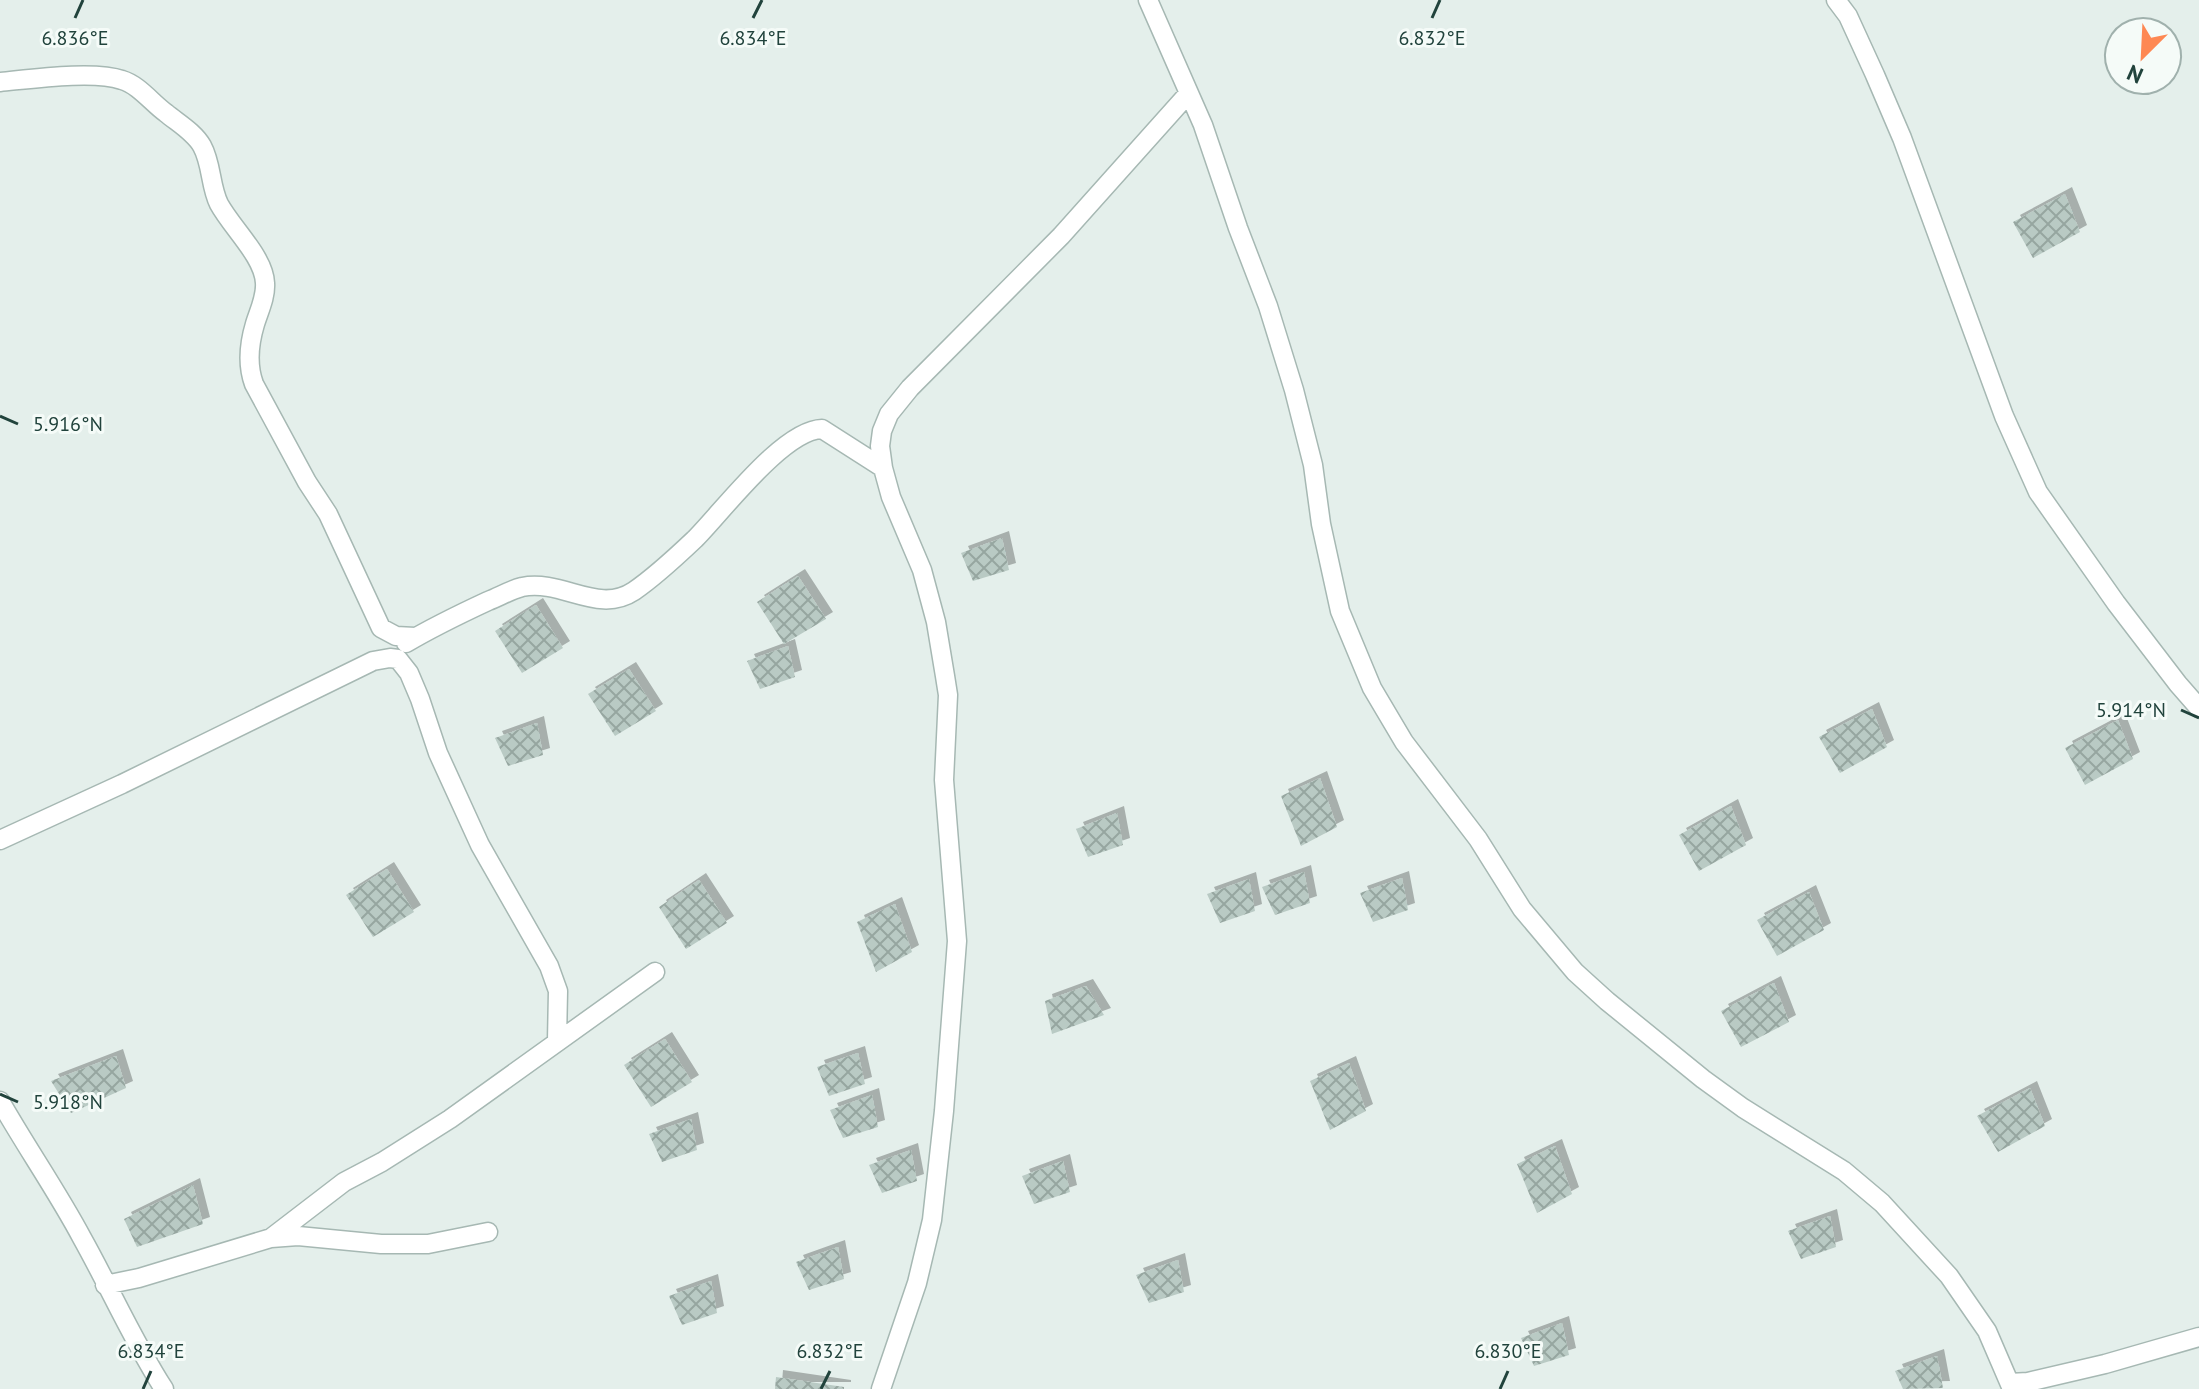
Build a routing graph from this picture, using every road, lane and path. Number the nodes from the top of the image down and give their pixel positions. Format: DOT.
graph roads {
  1 [pos="1148,0"];
  2 [pos="1836,0"];
  3 [pos="0,82"];
  4 [pos="1188,94"];
  5 [pos="883,468"];
  6 [pos="415,637"];
  7 [pos="373,661"];
  8 [pos="2199,708"];
  9 [pos="0,840"];
  10 [pos="655,972"];
  11 [pos="557,1041"];
  12 [pos="0,1101"];
  13 [pos="488,1232"];
  14 [pos="271,1238"];
  15 [pos="105,1285"];
  16 [pos="2199,1337"];
  17 [pos="2011,1386"];
  18 [pos="164,1389"];
  19 [pos="881,1389"];
  1 -- 4 [label="street"];
  2 -- 8 [label="street"];
  3 -- 6 [label="street"];
  4 -- 5 [label="street"];
  4 -- 17 [label="street"];
  5 -- 6 [label="street"];
  5 -- 19 [label="street"];
  6 -- 7 [label="street"];
  7 -- 9 [label="street"];
  7 -- 11 [label="street"];
  10 -- 11 [label="street"];
  11 -- 14 [label="street"];
  12 -- 15 [label="street"];
  13 -- 14 [label="street"];
  14 -- 15 [label="street"];
  15 -- 18 [label="street"];
  16 -- 17 [label="street"];
}
